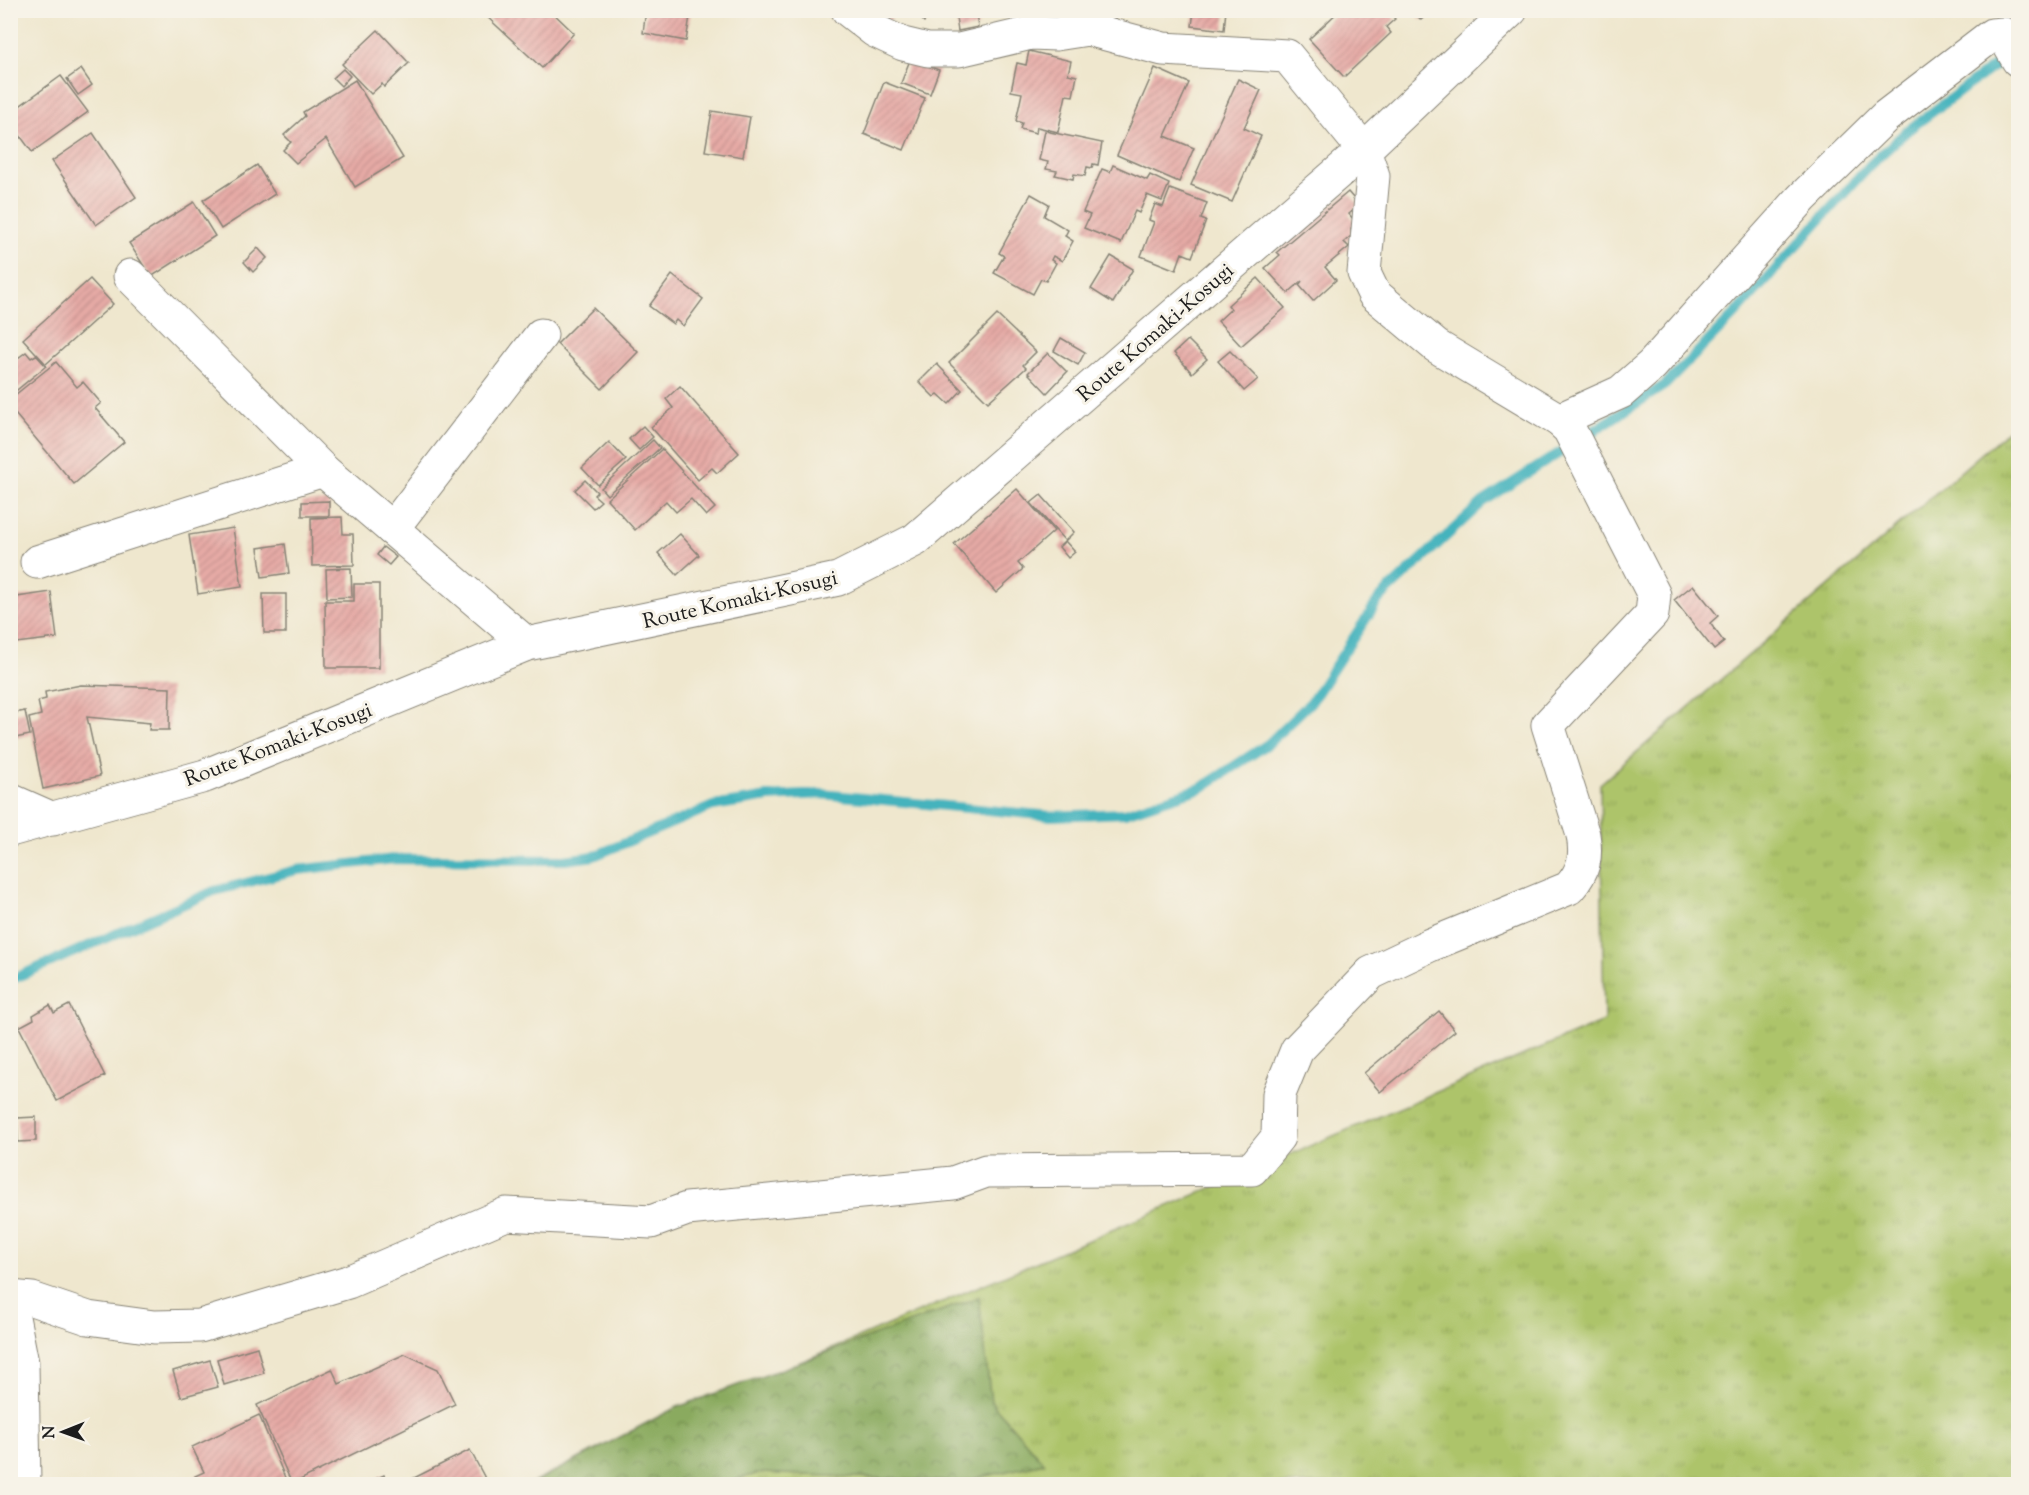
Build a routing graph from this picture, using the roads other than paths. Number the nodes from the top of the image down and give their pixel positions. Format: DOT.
graph roads {
  1 [pos="848,10"];
  2 [pos="1511,10"];
  3 [pos="2011,47"];
  4 [pos="1364,150"];
  5 [pos="130,276"];
  6 [pos="541,335"];
  7 [pos="1570,435"];
  8 [pos="323,470"];
  9 [pos="392,529"];
  10 [pos="37,562"];
  11 [pos="527,644"];
  12 [pos="10,800"];
  13 [pos="52,819"];
  14 [pos="10,830"];
  15 [pos="10,1297"];
  16 [pos="10,1302"];
  17 [pos="24,1485"];
  1 -- 4 [label="street"];
  2 -- 4 [label="street, Route Komaki-Kosugi"];
  3 -- 7 [label="street"];
  4 -- 7 [label="street"];
  4 -- 11 [label="street, Route Komaki-Kosugi"];
  5 -- 8 [label="street"];
  6 -- 9 [label="street"];
  7 -- 15 [label="street"];
  8 -- 9 [label="street"];
  8 -- 10 [label="street"];
  9 -- 11 [label="street"];
  11 -- 13 [label="street, Route Komaki-Kosugi"];
  12 -- 13 [label="street"];
  13 -- 14 [label="street, Route Komaki-Kosugi"];
  16 -- 17 [label="street"];
}
